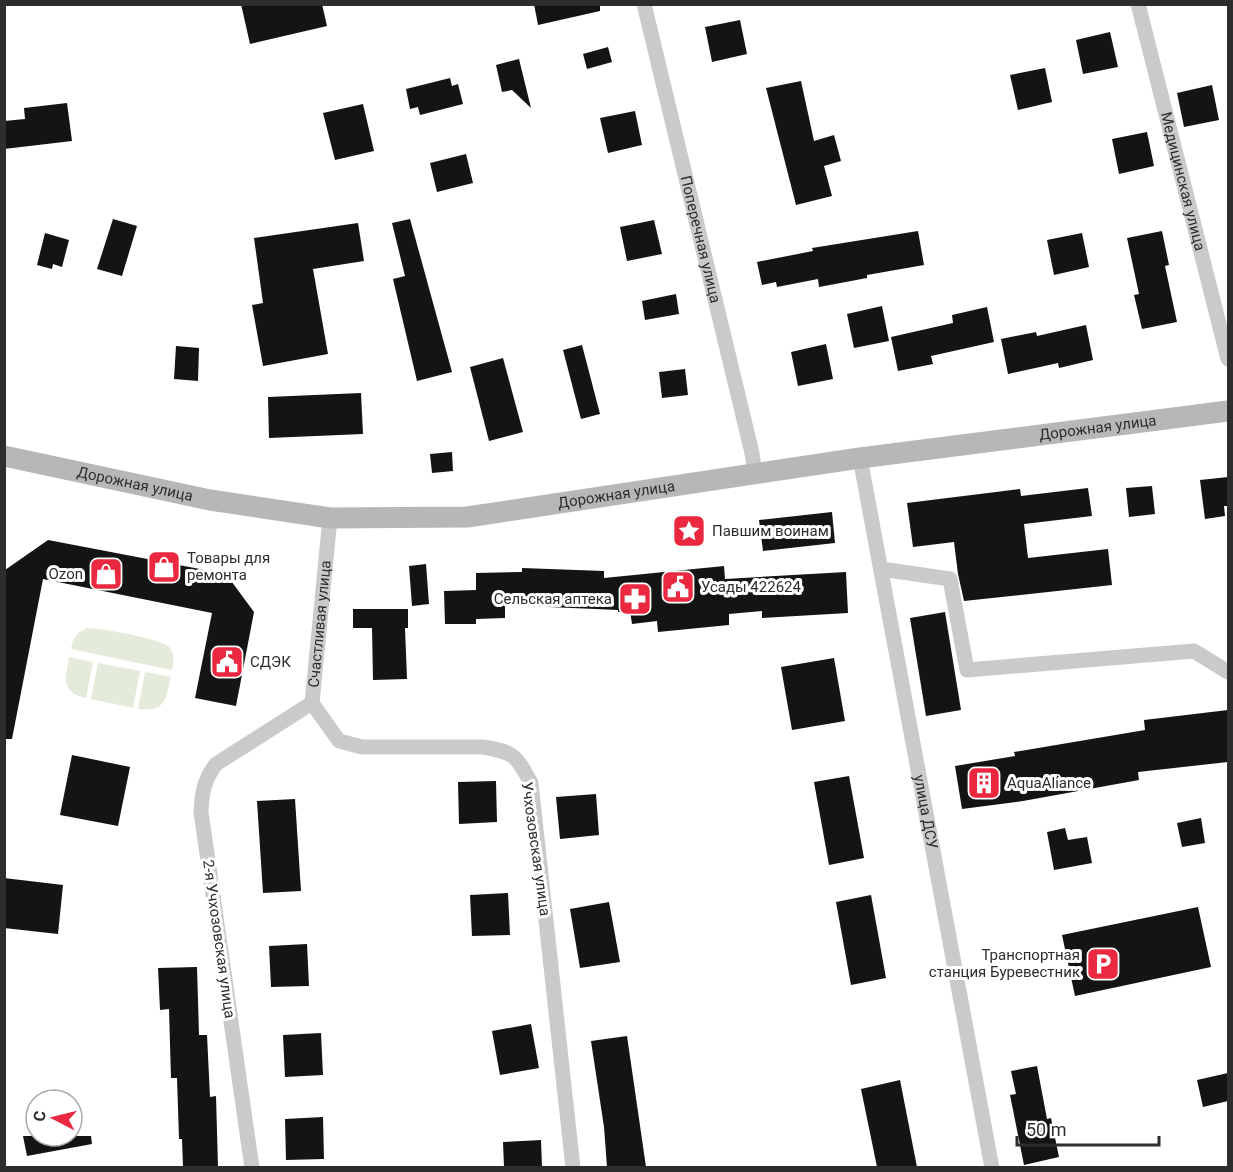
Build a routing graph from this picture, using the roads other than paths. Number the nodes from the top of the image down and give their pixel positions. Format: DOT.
graph roads {
  1 [pos="644,4"];
  2 [pos="1138,4"];
  3 [pos="1228,359"];
  4 [pos="1228,411"];
  5 [pos="4,456"];
  6 [pos="860,458"];
  7 [pos="755,474"];
  8 [pos="330,518"];
  9 [pos="881,569"];
  10 [pos="1228,672"];
  11 [pos="312,704"];
  12 [pos="259,736"];
  13 [pos="252,1167"];
  14 [pos="573,1167"];
  15 [pos="992,1167"];
  1 -- 7 [label="street, Поперечная улица"];
  2 -- 3 [label="street, Медицинская улица"];
  4 -- 6 [label="street, Дорожная улица"];
  5 -- 8 [label="street, Дорожная улица"];
  6 -- 7 [label="street, Дорожная улица"];
  6 -- 9 [label="street, улица ДСУ"];
  7 -- 8 [label="street, Дорожная улица"];
  8 -- 11 [label="street, Счастливая улица"];
  9 -- 10 [label="street"];
  9 -- 15 [label="street, улица ДСУ"];
  11 -- 12 [label="street, Счастливая улица"];
  11 -- 14 [label="street, Учхозовская улица"];
  12 -- 13 [label="street, 2-я Учхозовская улица"];
}
